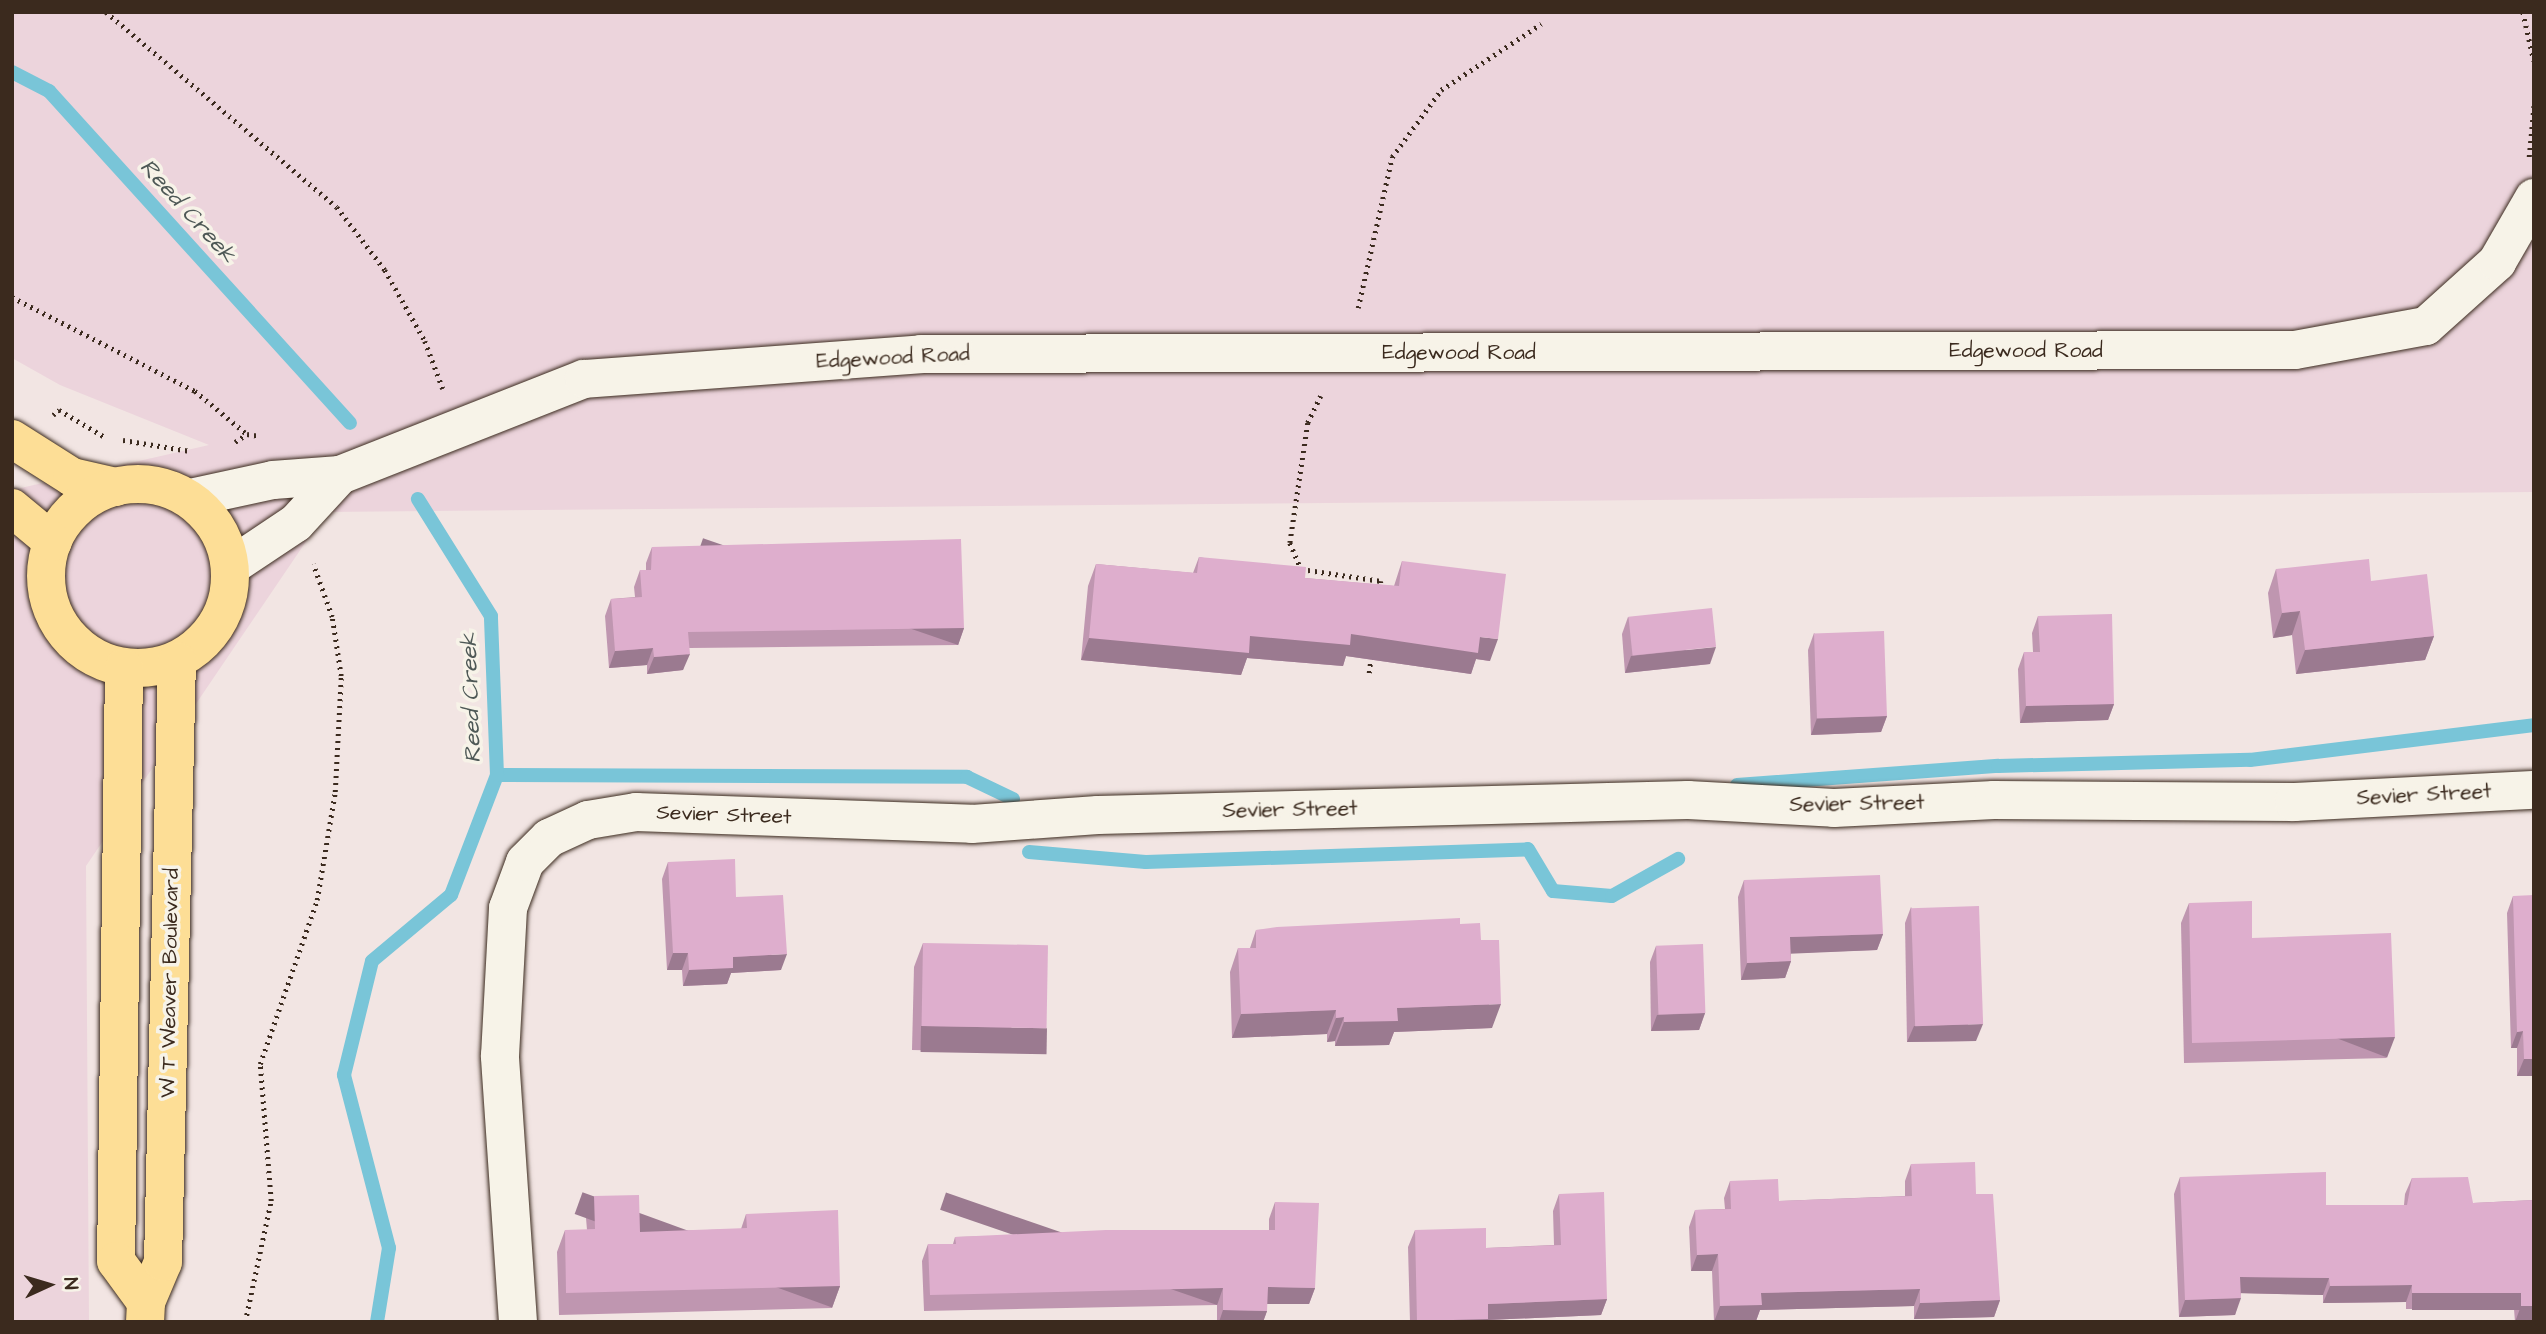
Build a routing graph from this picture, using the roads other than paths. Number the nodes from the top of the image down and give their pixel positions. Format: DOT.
graph roads {
  1 [pos="2534,198"];
  2 [pos="12,439"];
  3 [pos="340,475"];
  4 [pos="116,487"];
  5 [pos="190,498"];
  6 [pos="12,508"];
  7 [pos="53,542"];
  8 [pos="230,567"];
  9 [pos="177,661"];
  10 [pos="124,668"];
  11 [pos="2534,790"];
  12 [pos="146,1312"];
  13 [pos="517,1322"];
  1 -- 3 [label="street, Edgewood Road"];
  2 -- 4 [label="main road"];
  3 -- 5 [label="street, Edgewood Road"];
  3 -- 8 [label="street, Edgewood Road"];
  4 -- 5 [label="main road"];
  4 -- 7 [label="main road"];
  5 -- 8 [label="main road"];
  6 -- 7 [label="main road"];
  7 -- 10 [label="main road"];
  8 -- 9 [label="main road"];
  9 -- 10 [label="main road"];
  9 -- 12 [label="main road, W T Weaver Boulevard"];
  10 -- 12 [label="main road, W T Weaver Boulevard"];
  11 -- 13 [label="street, Sevier Street"];
}
